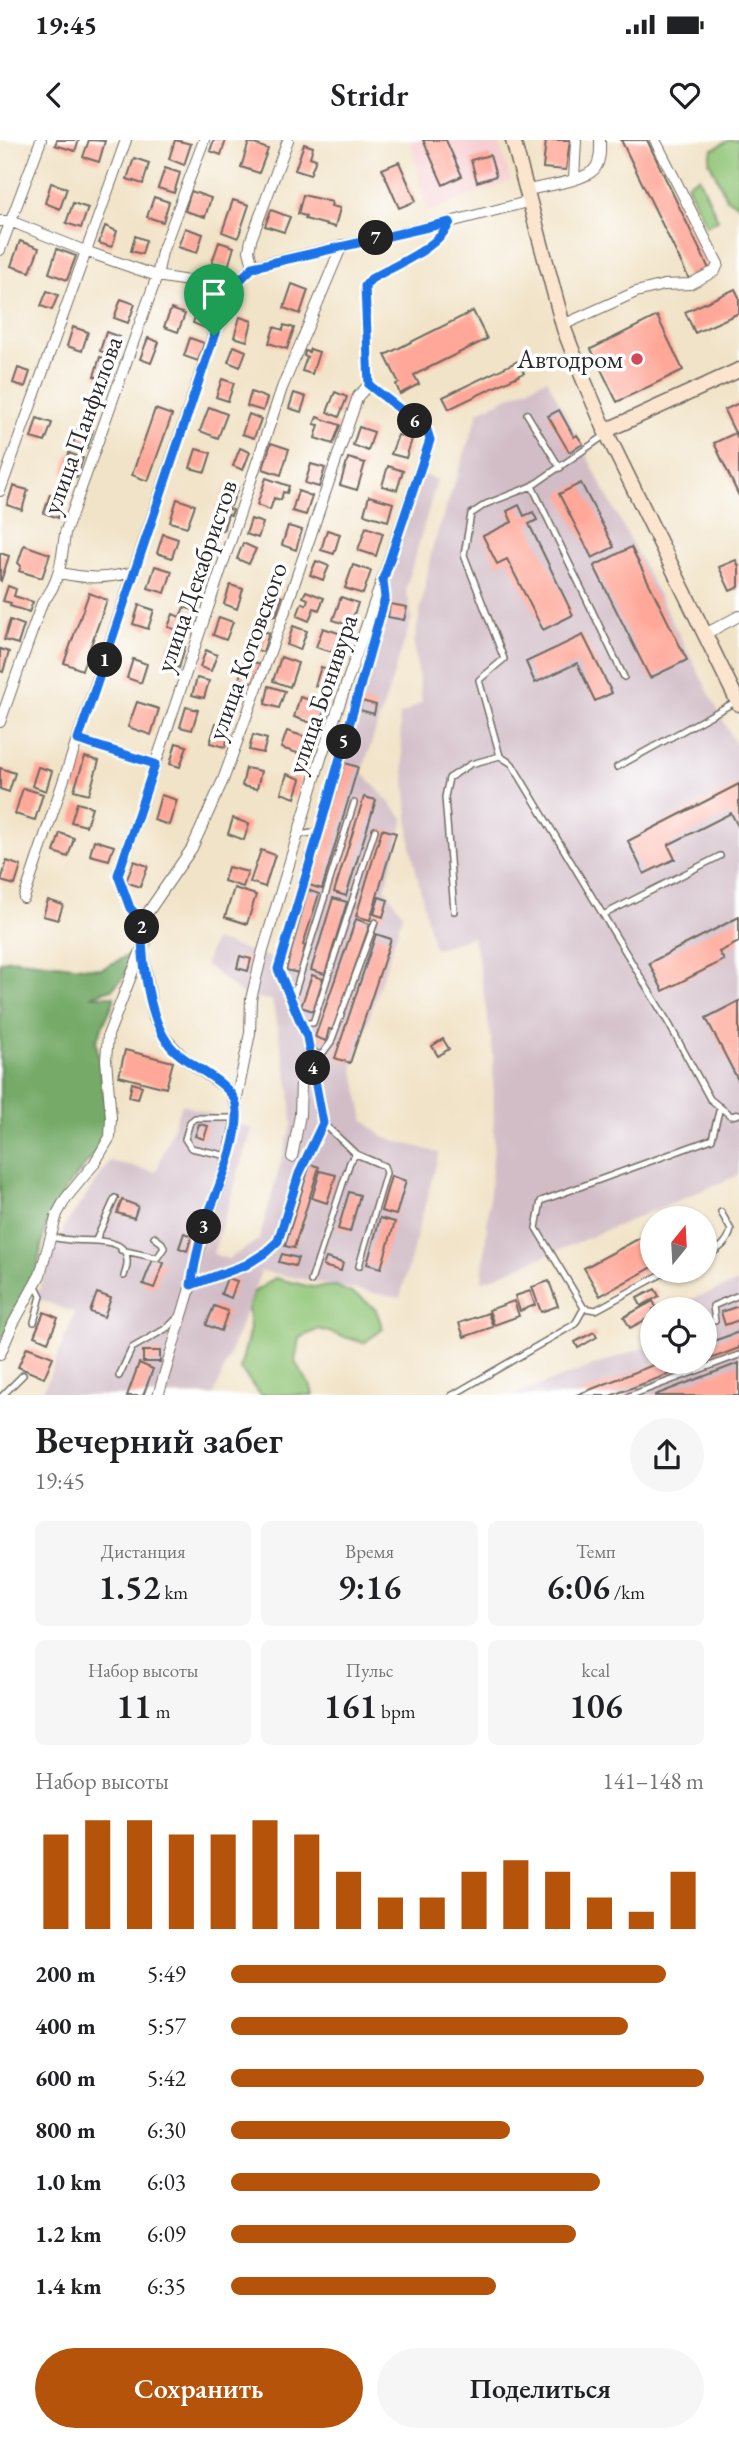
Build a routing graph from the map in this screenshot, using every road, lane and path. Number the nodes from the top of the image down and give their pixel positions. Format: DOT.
graph roads {
  1 [pos="41,140"];
  2 [pos="126,140"];
  3 [pos="204,140"];
  4 [pos="288,140"];
  5 [pos="513,140"];
  6 [pos="576,140"];
  7 [pos="600,140"];
  8 [pos="655,140"];
  9 [pos="574,179"];
  10 [pos="529,195"];
  11 [pos="5,221"];
  12 [pos="450,222"];
  13 [pos="342,245"];
  14 [pos="0,250"];
  15 [pos="85,251"];
  16 [pos="253,267"];
  17 [pos="157,276"];
  18 [pos="232,288"];
  19 [pos="563,325"];
  20 [pos="739,370"];
  21 [pos="369,385"];
  22 [pos="527,414"];
  23 [pos="606,433"];
  24 [pos="427,449"];
  25 [pos="560,468"];
  26 [pos="532,486"];
  27 [pos="0,491"];
  28 [pos="134,572"];
  29 [pos="60,573"];
  30 [pos="383,580"];
  31 [pos="739,616"];
  32 [pos="705,634"];
  33 [pos="624,677"];
  34 [pos="738,702"];
  35 [pos="0,722"];
  36 [pos="78,740"];
  37 [pos="500,756"];
  38 [pos="155,764"];
  39 [pos="617,767"];
  40 [pos="354,803"];
  41 [pos="374,830"];
  42 [pos="319,832"];
  43 [pos="298,835"];
  44 [pos="720,856"];
  45 [pos="24,898"];
  46 [pos="454,911"];
  47 [pos="603,915"];
  48 [pos="142,921"];
  49 [pos="375,922"];
  50 [pos="142,948"];
  51 [pos="292,1001"];
  52 [pos="301,1023"];
  53 [pos="312,1037"];
  54 [pos="309,1048"];
  55 [pos="236,1102"];
  56 [pos="720,1107"];
  57 [pos="739,1114"];
  58 [pos="236,1118"];
  59 [pos="323,1123"];
  60 [pos="356,1154"];
  61 [pos="229,1156"];
  62 [pos="292,1157"];
  63 [pos="115,1198"];
  64 [pos="721,1212"];
  65 [pos="49,1237"];
  66 [pos="154,1237"];
  67 [pos="96,1240"];
  68 [pos="121,1250"];
  69 [pos="718,1250"];
  70 [pos="359,1266"];
  71 [pos="124,1276"];
  72 [pos="311,1281"];
  73 [pos="645,1283"];
  74 [pos="191,1285"];
  75 [pos="36,1286"];
  76 [pos="739,1296"];
  77 [pos="717,1304"];
  78 [pos="584,1308"];
  79 [pos="183,1312"];
  80 [pos="34,1322"];
  81 [pos="0,1354"];
  82 [pos="739,1355"];
  83 [pos="23,1375"];
  84 [pos="119,1376"];
  85 [pos="2,1395"];
  86 [pos="158,1395"];
  87 [pos="451,1395"];
  88 [pos="629,1395"];
  1 -- 11 [label="street"];
  2 -- 15 [label="street"];
  3 -- 17 [label="street, улица Панфилова"];
  4 -- 16 [label="street"];
  5 -- 10 [label="street"];
  6 -- 9 [label="street"];
  7 -- 9 [label="street"];
  8 -- 19 [label="street"];
  9 -- 10 [label="street"];
  10 -- 12 [label="street"];
  10 -- 19 [label="street"];
  11 -- 14 [label="street"];
  11 -- 15 [label="street"];
  12 -- 13 [label="street"];
  12 -- 21 [label="lane"];
  13 -- 16 [label="street"];
  13 -- 38 [label="street, улица Декабристов"];
  15 -- 17 [label="street"];
  15 -- 27 [label="street"];
  16 -- 18 [label="street"];
  17 -- 18 [label="street"];
  17 -- 29 [label="street, улица Панфилова"];
  18 -- 28 [label="street"];
  19 -- 23 [label="street"];
  20 -- 23 [label="street"];
  21 -- 24 [label="lane"];
  21 -- 48 [label="street, улица Котовского"];
  22 -- 25 [label="lane"];
  23 -- 25 [label="lane"];
  23 -- 32 [label="street"];
  24 -- 30 [label="street, улица Бонивура"];
  25 -- 26 [label="lane"];
  26 -- 33 [label="lane"];
  26 -- 37 [label="lane"];
  28 -- 29 [label="street"];
  28 -- 36 [label="street"];
  29 -- 35 [label="street, улица Панфилова"];
  30 -- 42 [label="street"];
  30 -- 43 [label="street, улица Бонивура"];
  31 -- 32 [label="street"];
  32 -- 34 [label="street"];
  34 -- 39 [label="lane"];
  36 -- 38 [label="street"];
  36 -- 45 [label="street"];
  37 -- 46 [label="lane"];
  37 -- 47 [label="lane"];
  38 -- 48 [label="street, улица Декабристов"];
  40 -- 51 [label="lane"];
  41 -- 52 [label="lane"];
  42 -- 43 [label="lane"];
  42 -- 51 [label="street"];
  43 -- 55 [label="street, улица Бонивура"];
  44 -- 47 [label="lane"];
  47 -- 56 [label="lane"];
  48 -- 50 [label="street"];
  49 -- 54 [label="lane"];
  50 -- 55 [label="street"];
  50 -- 65 [label="street"];
  51 -- 52 [label="street"];
  52 -- 54 [label="street"];
  53 -- 62 [label="street"];
  54 -- 59 [label="street"];
  55 -- 58 [label="street"];
  56 -- 57 [label="lane"];
  56 -- 78 [label="lane"];
  58 -- 61 [label="street"];
  58 -- 61 [label="lane"];
  59 -- 60 [label="lane"];
  59 -- 74 [label="street"];
  60 -- 70 [label="lane"];
  60 -- 72 [label="lane"];
  61 -- 74 [label="street"];
  63 -- 67 [label="lane"];
  64 -- 69 [label="lane"];
  65 -- 67 [label="lane"];
  65 -- 75 [label="street"];
  66 -- 68 [label="lane"];
  67 -- 68 [label="lane"];
  68 -- 71 [label="lane"];
  73 -- 78 [label="lane"];
  74 -- 79 [label="street"];
  75 -- 80 [label="lane"];
  75 -- 81 [label="street"];
  76 -- 77 [label="lane"];
  78 -- 87 [label="lane"];
  79 -- 84 [label="lane"];
  79 -- 86 [label="street"];
  82 -- 88 [label="lane"];
  83 -- 85 [label="lane"];
}
